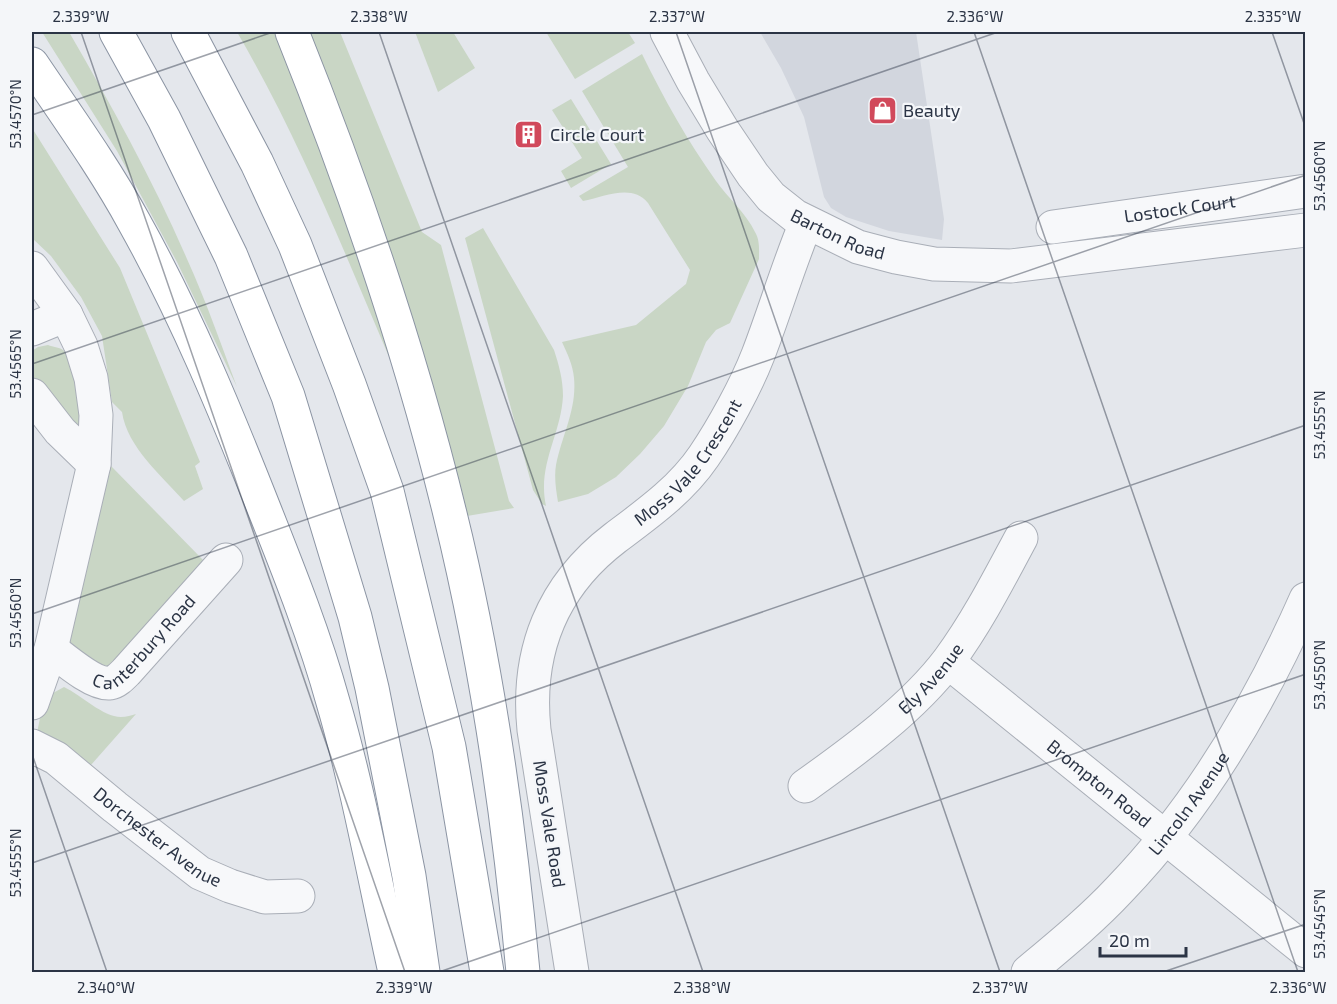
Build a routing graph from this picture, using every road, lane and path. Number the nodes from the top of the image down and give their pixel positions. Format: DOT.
graph roads {
  1 [pos="117,32"];
  2 [pos="188,32"];
  3 [pos="292,32"];
  4 [pos="667,32"];
  5 [pos="32,64"];
  6 [pos="1293,193"];
  7 [pos="1100,220"];
  8 [pos="806,223"];
  9 [pos="1053,227"];
  10 [pos="1296,231"];
  11 [pos="1104,256"];
  12 [pos="32,268"];
  13 [pos="66,315"];
  14 [pos="32,329"];
  15 [pos="32,395"];
  16 [pos="94,464"];
  17 [pos="1021,538"];
  18 [pos="226,560"];
  19 [pos="1305,599"];
  20 [pos="51,650"];
  21 [pos="948,662"];
  22 [pos="533,674"];
  23 [pos="32,703"];
  24 [pos="32,746"];
  25 [pos="805,786"];
  26 [pos="1166,837"];
  27 [pos="298,896"];
  28 [pos="1305,951"];
  29 [pos="395,972"];
  30 [pos="423,972"];
  31 [pos="487,972"];
  32 [pos="523,972"];
  33 [pos="572,972"];
  34 [pos="1028,972"];
  1 -- 30 [label="highway"];
  2 -- 31 [label="highway"];
  3 -- 32 [label="highway"];
  4 -- 8 [label="street, Barton Road"];
  5 -- 29 [label="highway"];
  6 -- 7 [label="street, Lostock Court"];
  6 -- 10 [label="street, Barton Road"];
  7 -- 9 [label="street, Lostock Court"];
  7 -- 11 [label="street"];
  8 -- 11 [label="street, Barton Road"];
  8 -- 22 [label="street, Moss Vale Crescent"];
  10 -- 11 [label="street, Barton Road"];
  12 -- 13 [label="street"];
  13 -- 14 [label="street"];
  13 -- 16 [label="street"];
  15 -- 16 [label="street"];
  16 -- 20 [label="street"];
  17 -- 21 [label="street, Ely Avenue"];
  18 -- 20 [label="street, Canterbury Road"];
  19 -- 26 [label="street, Lincoln Avenue"];
  20 -- 23 [label="street"];
  21 -- 25 [label="street, Ely Avenue"];
  21 -- 26 [label="street, Brompton Road"];
  22 -- 33 [label="street, Moss Vale Road"];
  24 -- 27 [label="street, Dorchester Avenue"];
  26 -- 28 [label="street, Brompton Road"];
  26 -- 34 [label="street, Lincoln Avenue"];
}
